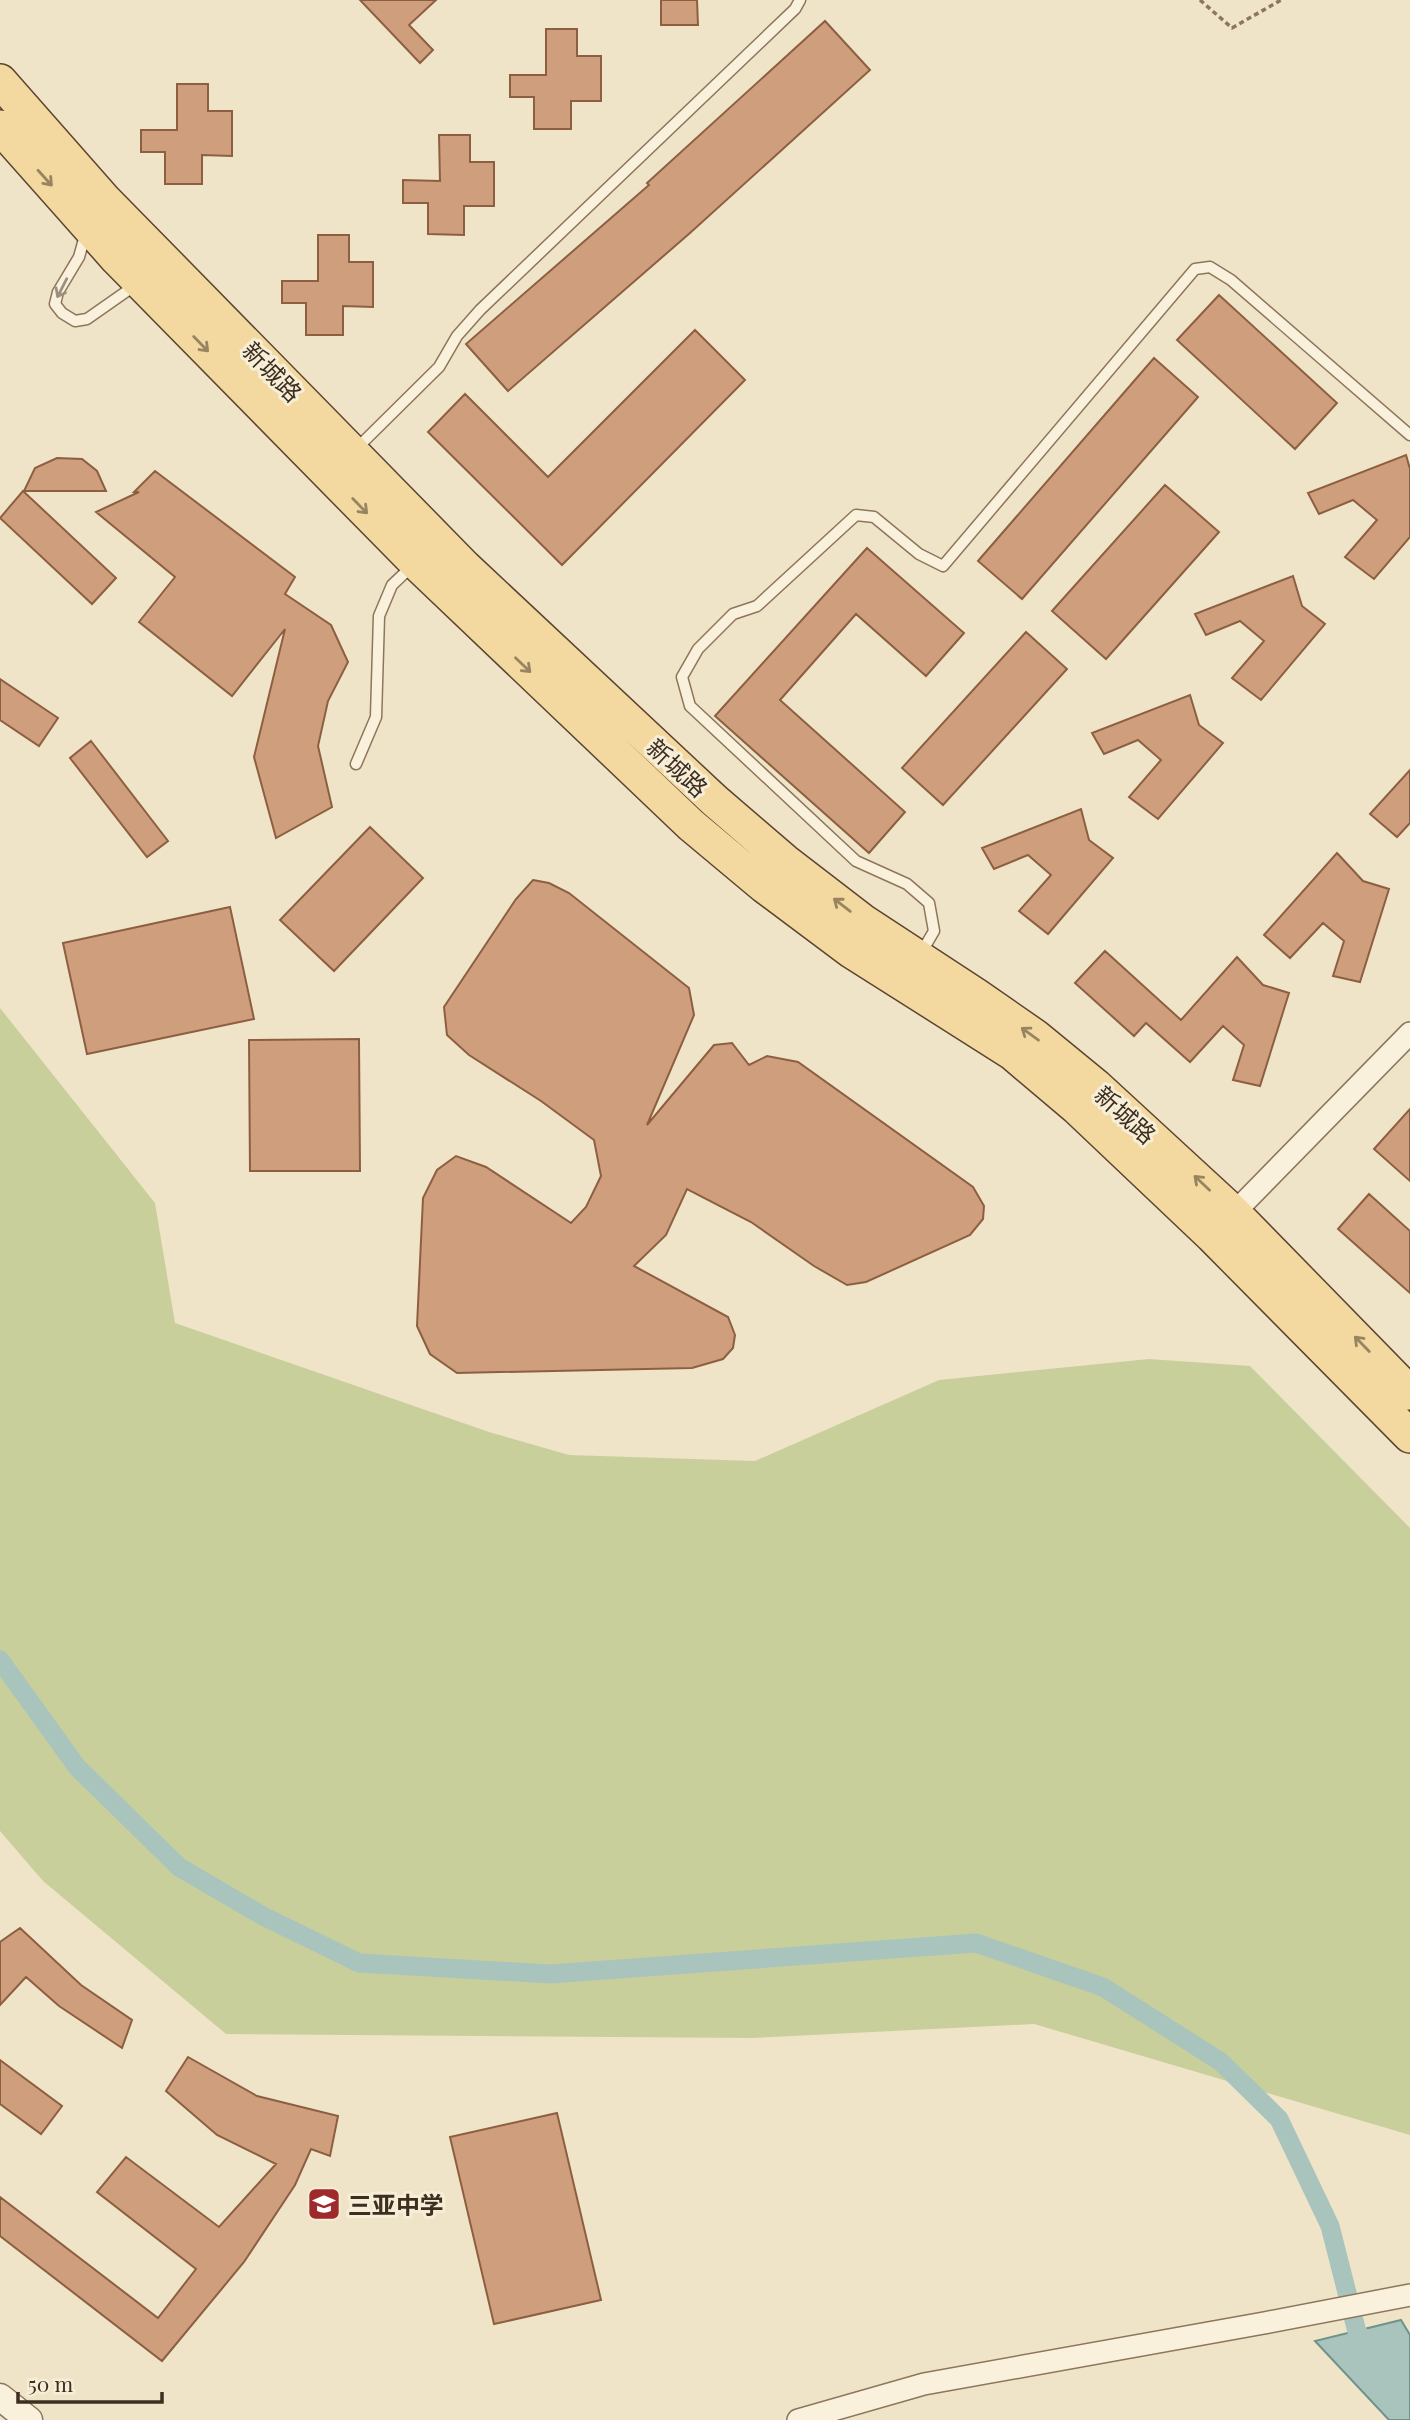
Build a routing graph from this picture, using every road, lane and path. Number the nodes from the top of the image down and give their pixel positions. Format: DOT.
graph roads {
  1 [pos="800,0"];
  2 [pos="1200,0"];
  3 [pos="1281,0"];
  4 [pos="0,81"];
  5 [pos="0,127"];
  6 [pos="88,226"];
  7 [pos="140,282"];
  8 [pos="1410,435"];
  9 [pos="352,453"];
  10 [pos="416,563"];
  11 [pos="356,764"];
  12 [pos="919,957"];
  13 [pos="1410,1033"];
  14 [pos="1223,1224"];
  15 [pos="1410,1393"];
  16 [pos="1410,1436"];
  17 [pos="1401,2296"];
  18 [pos="0,2398"];
  19 [pos="29,2420"];
  20 [pos="799,2420"];
  1 -- 9 [label="lane"];
  2 -- 3 [label="path"];
  4 -- 9 [label="main road, 新城路"];
  5 -- 6 [label="main road, 新城路, one-way"];
  6 -- 7 [label="main road, 新城路"];
  6 -- 7 [label="lane, one-way"];
  7 -- 10 [label="main road, 新城路, one-way"];
  8 -- 12 [label="lane"];
  12 -- 9 [label="main road, 新城路, one-way"];
  10 -- 11 [label="lane"];
  10 -- 14 [label="main road, 新城路, one-way"];
  14 -- 12 [label="main road, 新城路, one-way"];
  13 -- 14 [label="street"];
  15 -- 14 [label="main road, 新城路, one-way"];
  14 -- 16 [label="main road, 新城路"];
  17 -- 20 [label="street"];
  18 -- 19 [label="street"];
}
